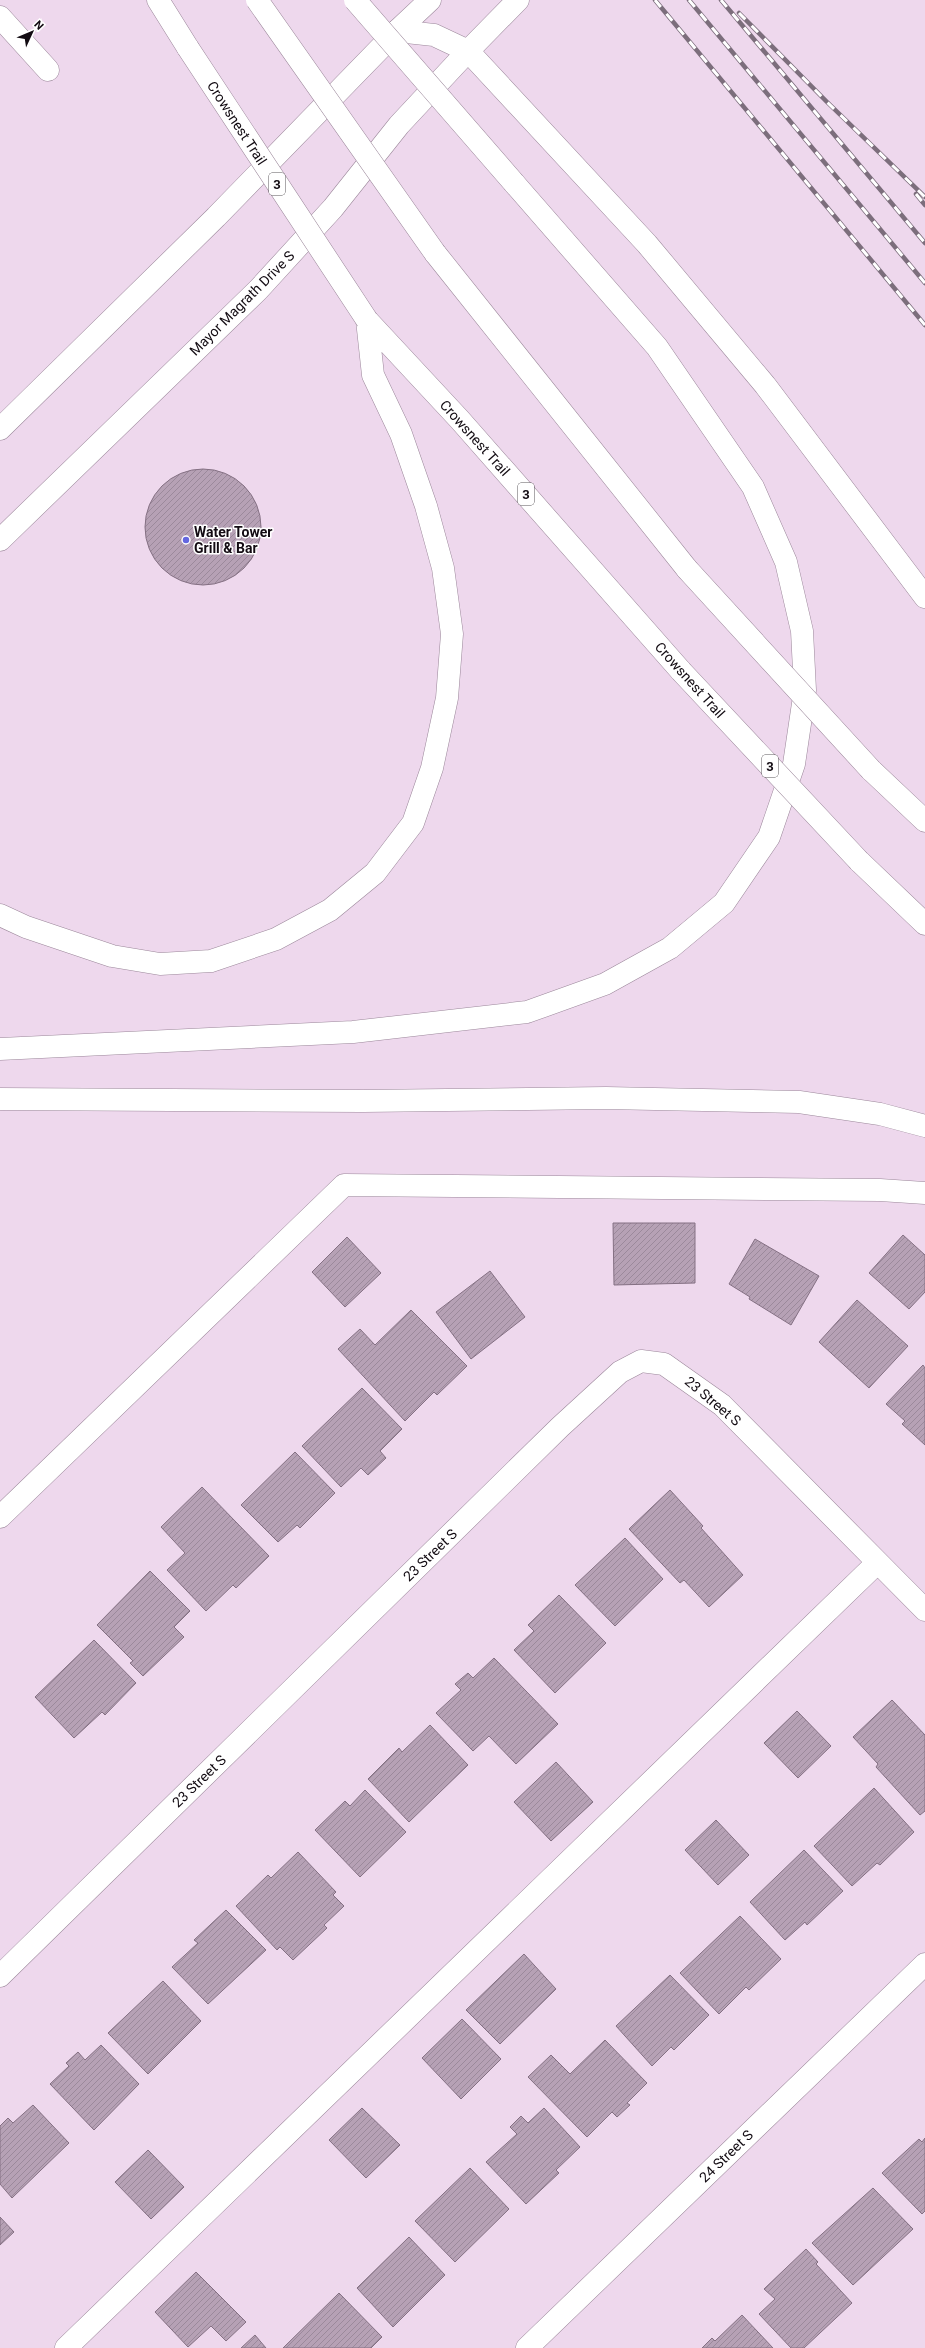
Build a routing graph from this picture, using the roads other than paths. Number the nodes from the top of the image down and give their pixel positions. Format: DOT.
graph roads {
  1 [pos="158,0"];
  2 [pos="257,0"];
  3 [pos="355,0"];
  4 [pos="430,0"];
  5 [pos="518,0"];
  6 [pos="0,17"];
  7 [pos="397,31"];
  8 [pos="468,51"];
  9 [pos="48,70"];
  10 [pos="367,320"];
  11 [pos="0,429"];
  12 [pos="0,540"];
  13 [pos="925,597"];
  14 [pos="925,821"];
  15 [pos="0,904"];
  16 [pos="0,915"];
  17 [pos="925,924"];
  18 [pos="26,927"];
  19 [pos="0,1049"];
  20 [pos="0,1099"];
  21 [pos="925,1126"];
  22 [pos="925,1193"];
  23 [pos="0,1517"];
  24 [pos="877,1563"];
  25 [pos="925,1610"];
  26 [pos="925,1964"];
  27 [pos="0,1976"];
  28 [pos="66,2348"];
  29 [pos="527,2348"];
  1 -- 10 [label="main road, Crowsnest Trail / 3, bridge"];
  2 -- 14 [label="main road, bridge"];
  3 -- 19 [label="main road, bridge"];
  4 -- 7 [label="main road"];
  5 -- 8 [label="main road, Mayor Magrath Drive S"];
  6 -- 9 [label="main road"];
  7 -- 8 [label="main road"];
  7 -- 11 [label="main road"];
  8 -- 12 [label="main road, Mayor Magrath Drive S"];
  8 -- 13 [label="main road"];
  10 -- 17 [label="main road, Crowsnest Trail / 3, bridge"];
  10 -- 18 [label="main road"];
  15 -- 18 [label="main road"];
  16 -- 18 [label="main road"];
  20 -- 21 [label="main road"];
  22 -- 23 [label="main road"];
  24 -- 25 [label="main road"];
  24 -- 27 [label="main road, 23 Street S"];
  24 -- 28 [label="main road"];
  26 -- 29 [label="main road, 24 Street S"];
}
